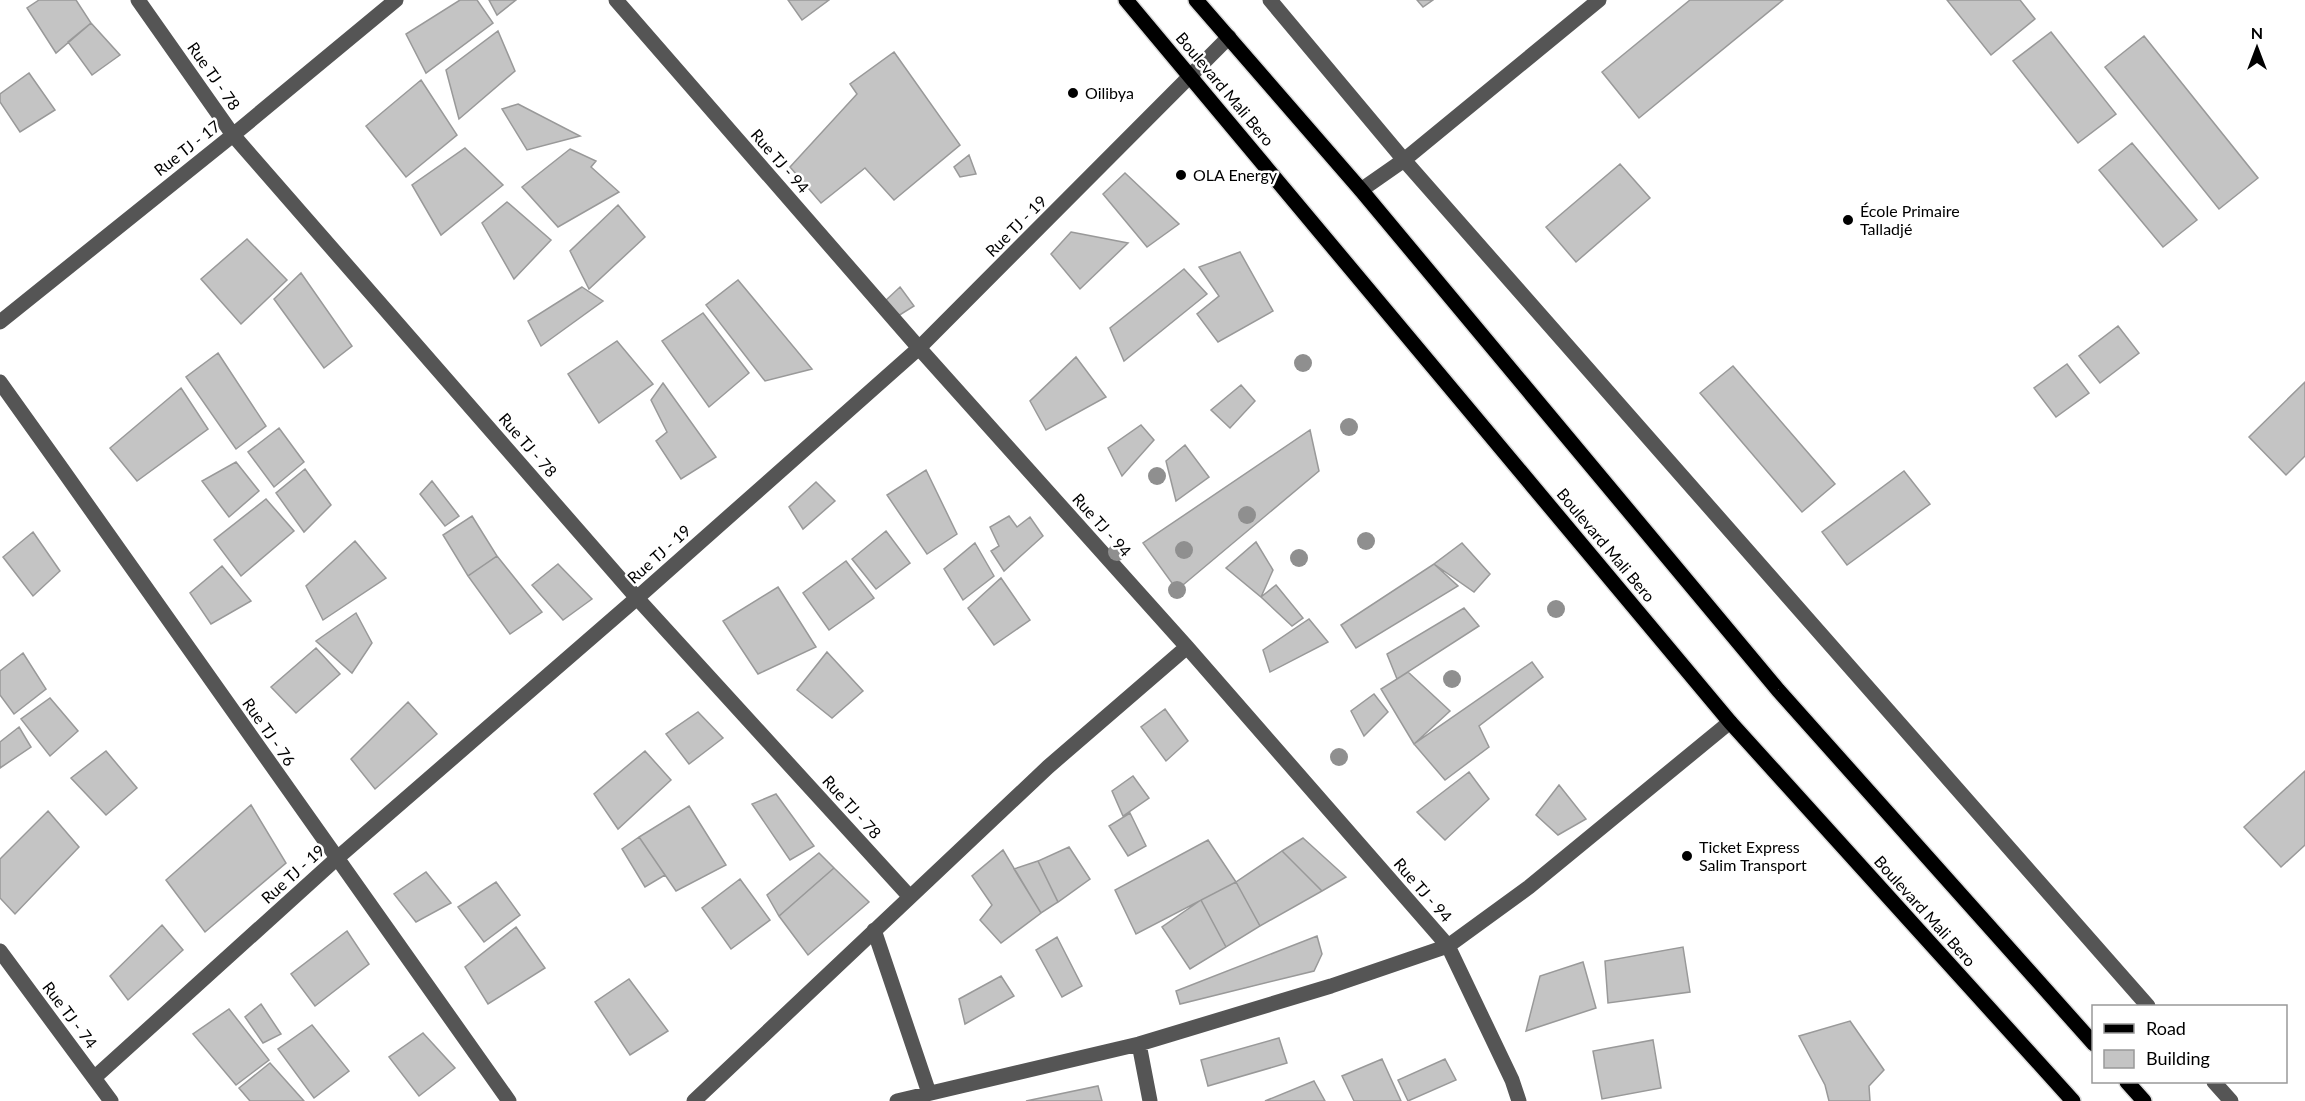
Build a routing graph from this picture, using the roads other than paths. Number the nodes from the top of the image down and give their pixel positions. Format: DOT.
graph roads {
  1 [pos="138,0"];
  2 [pos="396,0"];
  3 [pos="616,0"];
  4 [pos="1126,0"];
  5 [pos="1196,0"];
  6 [pos="1270,0"];
  7 [pos="1599,0"];
  8 [pos="1229,38"];
  9 [pos="1191,77"];
  10 [pos="233,135"];
  11 [pos="1404,160"];
  12 [pos="1361,190"];
  13 [pos="0,322"];
  14 [pos="919,348"];
  15 [pos="0,382"];
  16 [pos="637,598"];
  17 [pos="1187,646"];
  18 [pos="1730,722"];
  19 [pos="335,860"];
  20 [pos="910,897"];
  21 [pos="874,930"];
  22 [pos="1448,946"];
  23 [pos="0,951"];
  24 [pos="2147,1005"];
  25 [pos="2092,1042"];
  26 [pos="1139,1044"];
  27 [pos="94,1078"];
  28 [pos="2128,1083"];
  29 [pos="2215,1083"];
  30 [pos="929,1093"];
  31 [pos="111,1101"];
  32 [pos="509,1101"];
  33 [pos="694,1101"];
  34 [pos="897,1101"];
  35 [pos="1150,1101"];
  36 [pos="1519,1101"];
  37 [pos="2073,1101"];
  38 [pos="2144,1101"];
  39 [pos="2231,1101"];
  1 -- 10 [label="street, Rue TJ - 78"];
  2 -- 10 [label="street, Rue TJ - 17"];
  3 -- 14 [label="street, Rue TJ - 94"];
  4 -- 9 [label="main road, Boulevard Mali Bero"];
  5 -- 8 [label="main road"];
  6 -- 11 [label="street"];
  7 -- 11 [label="street"];
  8 -- 9 [label="street, Rue TJ - 19"];
  8 -- 12 [label="main road"];
  9 -- 14 [label="street, Rue TJ - 19"];
  9 -- 18 [label="main road, Boulevard Mali Bero"];
  10 -- 13 [label="street, Rue TJ - 17"];
  10 -- 16 [label="street, Rue TJ - 78"];
  11 -- 12 [label="street"];
  11 -- 24 [label="street"];
  12 -- 25 [label="main road"];
  14 -- 16 [label="street, Rue TJ - 19"];
  14 -- 17 [label="street, Rue TJ - 94"];
  15 -- 19 [label="street, Rue TJ - 76"];
  16 -- 19 [label="street, Rue TJ - 19"];
  16 -- 20 [label="street, Rue TJ - 78"];
  17 -- 20 [label="street"];
  17 -- 22 [label="street, Rue TJ - 94"];
  18 -- 22 [label="street"];
  18 -- 37 [label="main road, Boulevard Mali Bero"];
  19 -- 27 [label="street, Rue TJ - 19"];
  19 -- 32 [label="street, Rue TJ - 76"];
  20 -- 21 [label="street"];
  21 -- 30 [label="street"];
  21 -- 33 [label="street"];
  22 -- 26 [label="street"];
  22 -- 36 [label="street, Rue TJ - 94"];
  23 -- 27 [label="street, Rue TJ - 74"];
  26 -- 30 [label="street"];
  26 -- 35 [label="street"];
  27 -- 31 [label="street, Rue TJ - 74"];
  28 -- 38 [label="main road"];
  29 -- 39 [label="street"];
  30 -- 34 [label="street"];
}
